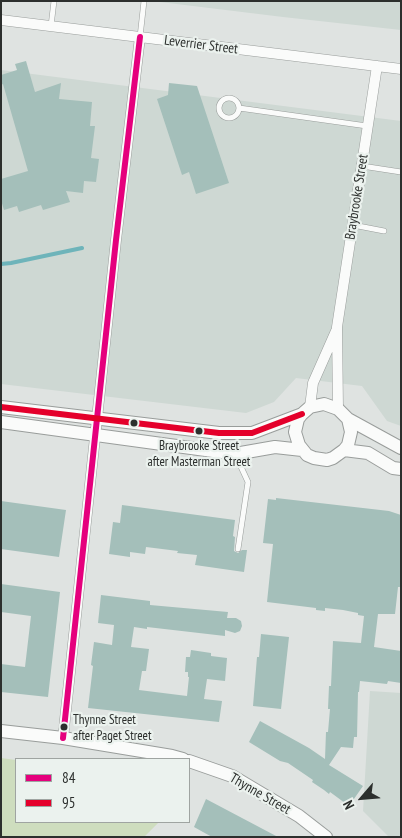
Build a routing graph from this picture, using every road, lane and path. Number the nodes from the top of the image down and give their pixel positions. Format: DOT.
graph roads {
  1 [pos="54,1"];
  2 [pos="144,1"];
  3 [pos="1,20"];
  4 [pos="51,26"];
  5 [pos="140,37"];
  6 [pos="377,66"];
  7 [pos="401,69"];
  8 [pos="239,108"];
  9 [pos="368,126"];
  10 [pos="361,166"];
  11 [pos="401,172"];
  12 [pos="352,225"];
  13 [pos="384,231"];
  14 [pos="337,327"];
  15 [pos="1,407"];
  16 [pos="338,408"];
  17 [pos="306,410"];
  18 [pos="98,419"];
  19 [pos="348,419"];
  20 [pos="1,422"];
  21 [pos="97,436"];
  22 [pos="401,448"];
  23 [pos="302,450"];
  24 [pos="344,450"];
  25 [pos="235,454"];
  26 [pos="401,469"];
  27 [pos="238,549"];
  28 [pos="1,731"];
  29 [pos="64,738"];
  30 [pos="179,758"];
  31 [pos="190,761"];
  32 [pos="326,837"];
  1 -- 4 [label="lane"];
  2 -- 5 [label="lane"];
  3 -- 4 [label="street, Leverrier Street"];
  4 -- 5 [label="street, Leverrier Street"];
  5 -- 6 [label="street, Leverrier Street"];
  5 -- 18 [label="street"];
  6 -- 7 [label="street, Leverrier Street"];
  6 -- 9 [label="street, Braybrooke Street"];
  8 -- 9 [label="lane"];
  9 -- 10 [label="street, Braybrooke Street"];
  10 -- 11 [label="lane"];
  10 -- 12 [label="street, Braybrooke Street"];
  12 -- 13 [label="lane"];
  12 -- 14 [label="street, Braybrooke Street"];
  14 -- 16 [label="street, Braybrooke Street"];
  14 -- 17 [label="street, Braybrooke Street"];
  15 -- 18 [label="street"];
  16 -- 17 [label="street"];
  16 -- 19 [label="street"];
  17 -- 18 [label="street"];
  17 -- 23 [label="street"];
  18 -- 21 [label="street"];
  19 -- 22 [label="street"];
  19 -- 24 [label="street"];
  20 -- 21 [label="street"];
  21 -- 25 [label="street"];
  21 -- 29 [label="street"];
  23 -- 24 [label="street"];
  23 -- 25 [label="street"];
  24 -- 26 [label="street"];
  25 -- 27 [label="lane"];
  28 -- 29 [label="street"];
  29 -- 30 [label="street"];
  31 -- 32 [label="street, Thynne Street"];
}
